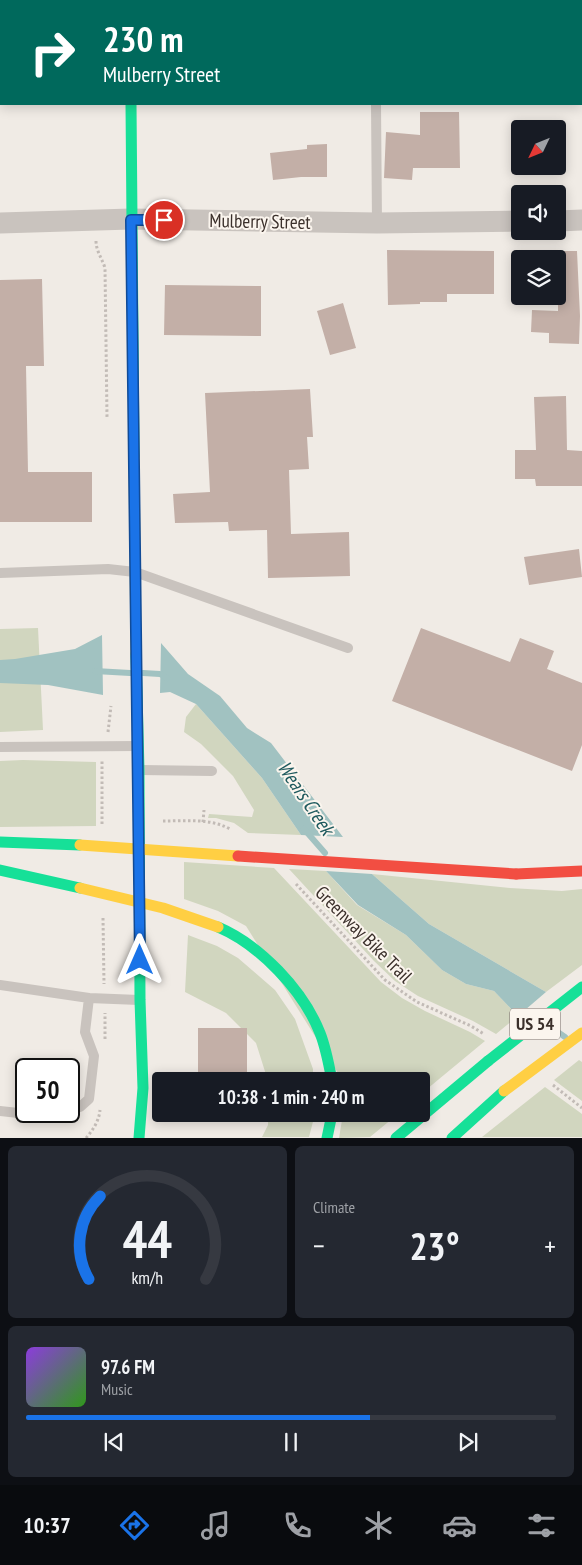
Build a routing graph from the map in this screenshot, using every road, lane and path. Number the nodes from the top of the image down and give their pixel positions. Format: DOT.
graph roads {
  1 [pos="130,105"];
  2 [pos="376,105"];
  3 [pos="131,220"];
  4 [pos="566,220"];
  5 [pos="582,220"];
  6 [pos="95,221"];
  7 [pos="511,221"];
  8 [pos="0,223"];
  9 [pos="377,223"];
  10 [pos="107,421"];
  11 [pos="135,572"];
  12 [pos="0,573"];
  13 [pos="348,648"];
  14 [pos="111,708"];
  15 [pos="105,746"];
  16 [pos="138,746"];
  17 [pos="0,747"];
  18 [pos="139,770"];
  19 [pos="212,772"];
  20 [pos="204,810"];
  21 [pos="177,821"];
  22 [pos="203,822"];
  23 [pos="102,831"];
  24 [pos="233,831"];
  25 [pos="0,842"];
  26 [pos="0,870"];
  27 [pos="582,871"];
  28 [pos="292,880"];
  29 [pos="103,908"];
  30 [pos="0,985"];
  31 [pos="582,987"];
  32 [pos="89,998"];
  33 [pos="105,999"];
  34 [pos="140,1000"];
  35 [pos="582,1032"];
  36 [pos="487,1036"];
  37 [pos="105,1043"];
  38 [pos="330,1072"];
  39 [pos="547,1080"];
  40 [pos="143,1088"];
  41 [pos="101,1102"];
  42 [pos="80,1107"];
  43 [pos="582,1108"];
  44 [pos="0,1111"];
  45 [pos="15,1113"];
  46 [pos="128,1121"];
  47 [pos="330,1122"];
  48 [pos="86,1138"];
  49 [pos="139,1138"];
  50 [pos="149,1138"];
  51 [pos="327,1138"];
  52 [pos="396,1138"];
  53 [pos="452,1138"];
  1 -- 3 [label="main road"];
  2 -- 9 [label="lane"];
  3 -- 6 [label="street, Mulberry Street"];
  3 -- 9 [label="street, Mulberry Street"];
  3 -- 11 [label="main road"];
  4 -- 5 [label="street"];
  6 -- 8 [label="street, Mulberry Street"];
  6 -- 10 [label="path"];
  7 -- 9 [label="street, Mulberry Street"];
  11 -- 12 [label="lane"];
  11 -- 13 [label="lane"];
  11 -- 16 [label="main road"];
  14 -- 15 [label="path"];
  15 -- 16 [label="lane"];
  15 -- 17 [label="lane"];
  15 -- 23 [label="path"];
  16 -- 18 [label="main road"];
  18 -- 19 [label="lane"];
  18 -- 34 [label="main road"];
  20 -- 22 [label="path"];
  21 -- 22 [label="path"];
  22 -- 24 [label="path"];
  25 -- 27 [label="main road, bridge"];
  26 -- 38 [label="main road, bridge"];
  28 -- 36 [label="path, Greenway Bike Trail"];
  29 -- 33 [label="path"];
  30 -- 32 [label="lane"];
  31 -- 52 [label="main road, US 54, bridge"];
  32 -- 33 [label="lane"];
  32 -- 42 [label="lane"];
  33 -- 34 [label="lane"];
  33 -- 37 [label="path"];
  34 -- 40 [label="main road"];
  35 -- 53 [label="main road, US 54, bridge"];
  39 -- 43 [label="path"];
  40 -- 46 [label="main road"];
  40 -- 49 [label="main road"];
  40 -- 50 [label="main road"];
  41 -- 48 [label="path"];
  44 -- 45 [label="lane"];
  47 -- 51 [label="main road"];
}
